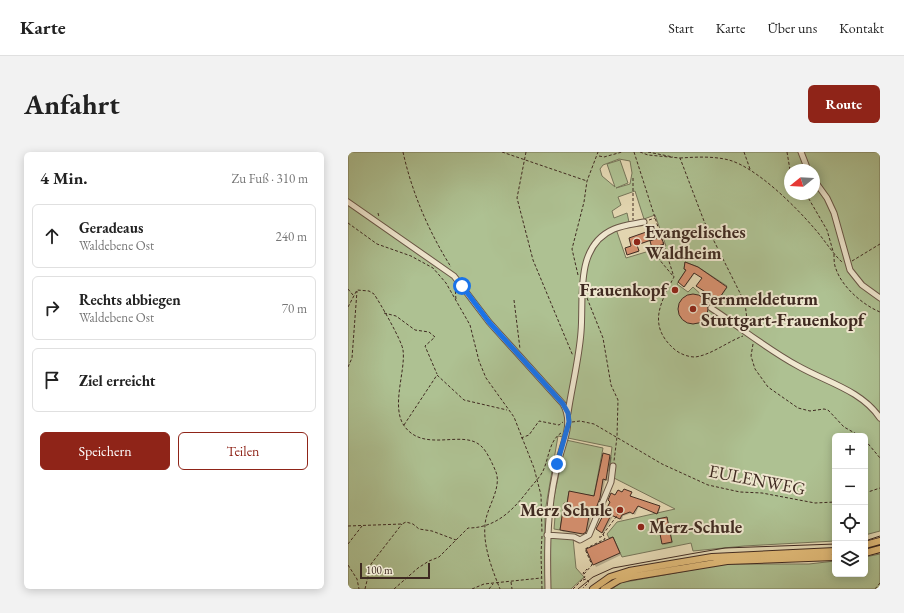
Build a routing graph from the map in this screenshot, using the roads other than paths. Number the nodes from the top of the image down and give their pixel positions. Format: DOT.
graph roads {
  1 [pos="801,152"];
  2 [pos="806,164"];
  3 [pos="820,188"];
  4 [pos="348,202"];
  5 [pos="644,222"];
  6 [pos="880,298"];
  7 [pos="711,308"];
  8 [pos="568,413"];
  9 [pos="880,418"];
  10 [pos="613,466"];
  11 [pos="547,535"];
  12 [pos="880,541"];
  13 [pos="868,544"];
  14 [pos="880,549"];
  15 [pos="832,551"];
  16 [pos="868,551"];
  17 [pos="832,557"];
  18 [pos="548,589"];
  19 [pos="593,589"];
  20 [pos="604,589"];
  1 -- 2 [label="street"];
  3 -- 6 [label="street"];
  4 -- 8 [label="street"];
  5 -- 8 [label="street"];
  7 -- 9 [label="street"];
  8 -- 11 [label="street"];
  10 -- 11 [label="street"];
  11 -- 18 [label="street"];
  12 -- 13 [label="main road"];
  14 -- 16 [label="main road"];
  15 -- 19 [label="main road"];
  17 -- 20 [label="main road"];
}
